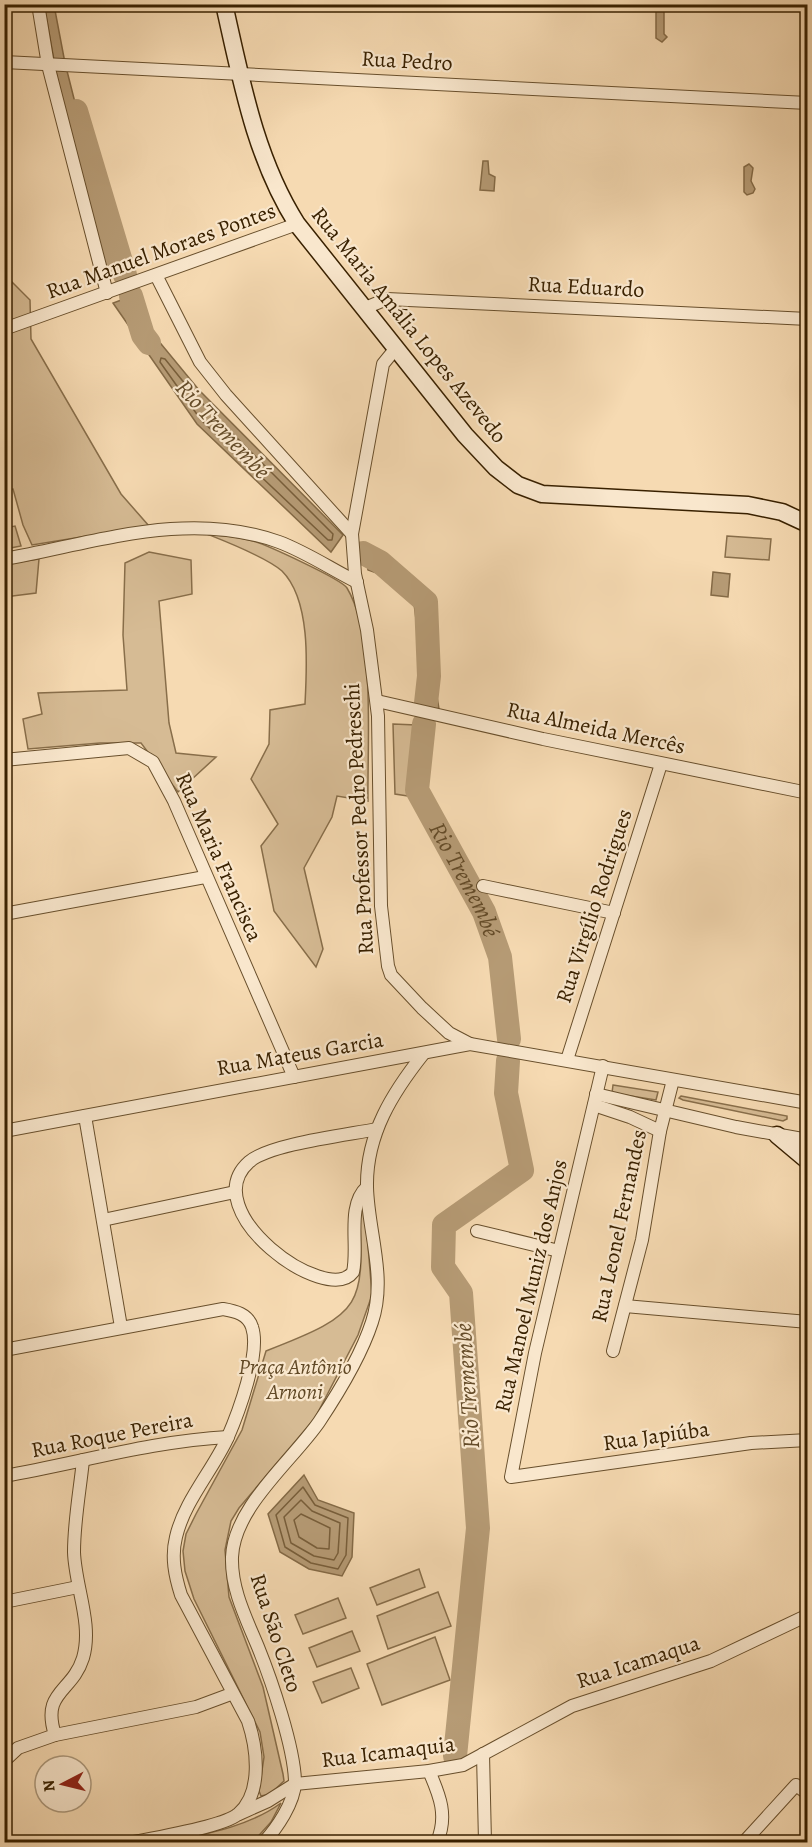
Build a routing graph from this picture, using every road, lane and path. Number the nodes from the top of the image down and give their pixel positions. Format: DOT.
graph roads {
  1 [pos="38,4"];
  2 [pos="224,4"];
  3 [pos="4,62"];
  4 [pos="50,65"];
  5 [pos="240,73"];
  6 [pos="807,103"];
  7 [pos="297,224"];
  8 [pos="156,275"];
  9 [pos="108,293"];
  10 [pos="364,308"];
  11 [pos="807,319"];
  12 [pos="4,328"];
  13 [pos="396,348"];
  14 [pos="807,524"];
  15 [pos="352,534"];
  16 [pos="4,559"];
  17 [pos="357,582"];
  18 [pos="376,701"];
  19 [pos="4,760"];
  20 [pos="661,764"];
  21 [pos="807,793"];
  22 [pos="206,877"];
  23 [pos="483,886"];
  24 [pos="615,913"];
  25 [pos="4,914"];
  26 [pos="470,1044"];
  27 [pos="424,1053"];
  28 [pos="567,1060"];
  29 [pos="603,1066"];
  30 [pos="294,1077"];
  31 [pos="673,1080"];
  32 [pos="595,1100"];
  33 [pos="807,1103"];
  34 [pos="667,1111"];
  35 [pos="85,1116"];
  36 [pos="377,1129"];
  37 [pos="4,1131"];
  38 [pos="660,1131"];
  39 [pos="777,1135"];
  40 [pos="807,1140"];
  41 [pos="807,1161"];
  42 [pos="367,1187"];
  43 [pos="235,1192"];
  44 [pos="103,1220"];
  45 [pos="477,1232"];
  46 [pos="559,1251"];
  47 [pos="625,1306"];
  48 [pos="807,1322"];
  49 [pos="121,1327"];
  50 [pos="4,1350"];
  51 [pos="613,1351"];
  52 [pos="228,1437"];
  53 [pos="807,1440"];
  54 [pos="84,1460"];
  55 [pos="4,1476"];
  56 [pos="511,1477"];
  57 [pos="78,1587"];
  58 [pos="4,1602"];
  59 [pos="807,1615"];
  60 [pos="231,1694"];
  61 [pos="55,1735"];
  62 [pos="483,1754"];
  63 [pos="4,1761"];
  64 [pos="429,1771"];
  65 [pos="295,1784"];
  66 [pos="807,1794"];
  67 [pos="238,1815"];
  68 [pos="4,1832"];
  69 [pos="7,1842"];
  70 [pos="134,1842"];
  71 [pos="264,1842"];
  72 [pos="437,1842"];
  73 [pos="485,1842"];
  74 [pos="744,1842"];
  1 -- 4 [label="street"];
  2 -- 5 [label="main road, Rua Maria Amália Lopes Azevedo"];
  3 -- 4 [label="street, Rua Pedro"];
  4 -- 5 [label="street, Rua Pedro"];
  4 -- 9 [label="street"];
  5 -- 6 [label="street, Rua Pedro"];
  5 -- 7 [label="main road, Rua Maria Amália Lopes Azevedo"];
  7 -- 8 [label="street, Rua Manuel Moraes Pontes"];
  7 -- 10 [label="main road, Rua Maria Amália Lopes Azevedo"];
  8 -- 9 [label="street, Rua Manuel Moraes Pontes"];
  8 -- 15 [label="street"];
  9 -- 12 [label="street, Rua Manuel Moraes Pontes"];
  10 -- 11 [label="street, Rua Eduardo"];
  10 -- 13 [label="main road, Rua Maria Amália Lopes Azevedo"];
  13 -- 14 [label="main road, Rua Maria Amália Lopes Azevedo"];
  13 -- 15 [label="street, Rua Professor Pedro Pedreschi"];
  15 -- 17 [label="street, Rua Professor Pedro Pedreschi"];
  16 -- 17 [label="street"];
  17 -- 18 [label="street, Rua Professor Pedro Pedreschi"];
  18 -- 20 [label="street, Rua Almeida Mercês"];
  18 -- 26 [label="street, Rua Professor Pedro Pedreschi"];
  19 -- 22 [label="street, Rua Maria Francisca"];
  20 -- 21 [label="street, Rua Almeida Mercês"];
  20 -- 24 [label="street, Rua Virgílio Rodrigues"];
  22 -- 25 [label="street"];
  22 -- 30 [label="street, Rua Maria Francisca"];
  23 -- 24 [label="street"];
  24 -- 28 [label="street, Rua Virgílio Rodrigues"];
  26 -- 27 [label="street, Rua Mateus Garcia"];
  26 -- 28 [label="street, Rua Mateus Garcia"];
  27 -- 30 [label="street, Rua Mateus Garcia"];
  27 -- 36 [label="street, Rua São Cleto"];
  28 -- 29 [label="street, Rua Mateus Garcia"];
  29 -- 31 [label="street, Rua Mateus Garcia"];
  29 -- 32 [label="street, Rua Manoel Muniz dos Anjos"];
  30 -- 35 [label="street, Rua Mateus Garcia"];
  31 -- 33 [label="street, Rua Mateus Garcia"];
  31 -- 34 [label="street, Rua Leonel Fernandes"];
  32 -- 34 [label="street"];
  32 -- 38 [label="street"];
  32 -- 46 [label="street, Rua Manoel Muniz dos Anjos"];
  34 -- 38 [label="street, Rua Leonel Fernandes"];
  34 -- 39 [label="street"];
  35 -- 37 [label="street, Rua Mateus Garcia"];
  35 -- 44 [label="street"];
  36 -- 42 [label="street, Rua São Cleto"];
  36 -- 43 [label="street"];
  38 -- 47 [label="street, Rua Leonel Fernandes"];
  39 -- 40 [label="street"];
  39 -- 41 [label="main road"];
  42 -- 43 [label="street"];
  42 -- 65 [label="street, Rua São Cleto"];
  43 -- 44 [label="street"];
  44 -- 49 [label="street"];
  45 -- 46 [label="street"];
  46 -- 56 [label="street, Rua Manoel Muniz dos Anjos"];
  47 -- 48 [label="street"];
  47 -- 51 [label="street, Rua Leonel Fernandes"];
  49 -- 50 [label="street"];
  49 -- 52 [label="street"];
  52 -- 54 [label="street, Rua Roque Pereira"];
  52 -- 60 [label="street"];
  53 -- 56 [label="street, Rua Japiúba"];
  54 -- 55 [label="street, Rua Roque Pereira"];
  54 -- 57 [label="street"];
  57 -- 58 [label="street"];
  57 -- 61 [label="street"];
  59 -- 62 [label="street, Rua Icamaqua"];
  60 -- 61 [label="street"];
  60 -- 67 [label="street"];
  61 -- 63 [label="street"];
  62 -- 64 [label="street, Rua Icamaquia"];
  62 -- 73 [label="street"];
  64 -- 65 [label="street, Rua Icamaquia"];
  64 -- 72 [label="street"];
  65 -- 67 [label="street"];
  65 -- 71 [label="street"];
  66 -- 74 [label="street"];
  67 -- 70 [label="street"];
  68 -- 69 [label="street"];
}
